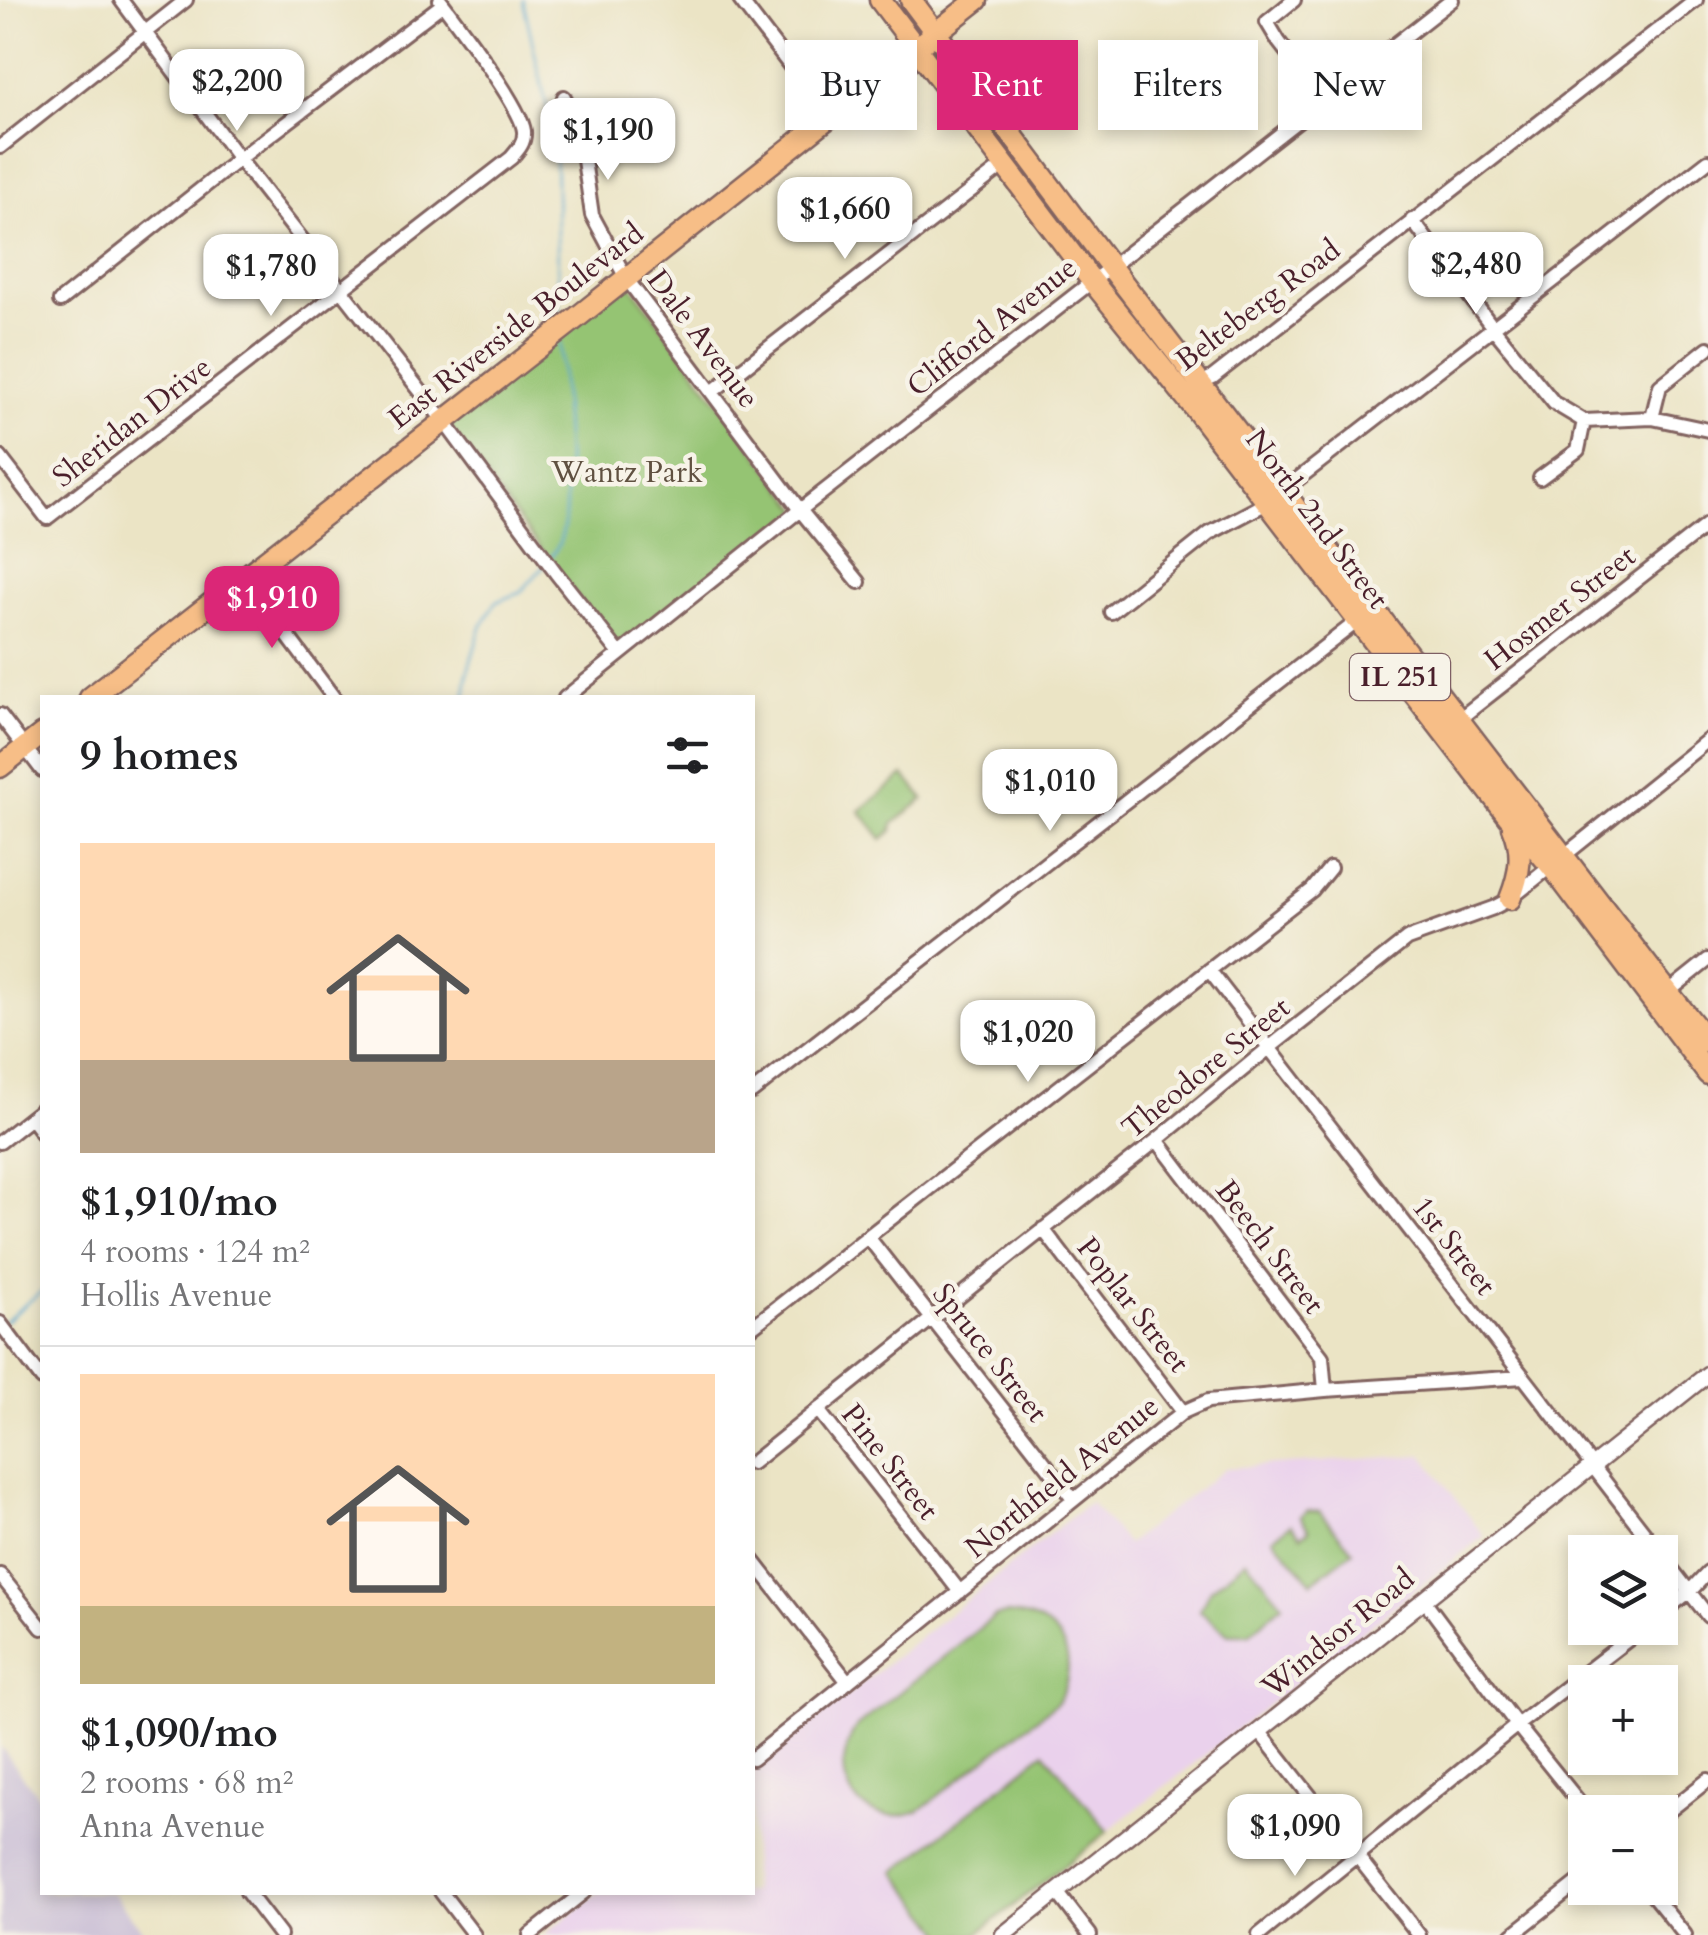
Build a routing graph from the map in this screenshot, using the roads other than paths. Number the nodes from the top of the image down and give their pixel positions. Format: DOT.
graph roads {
  1 [pos="120,0"];
  2 [pos="186,0"];
  3 [pos="740,0"];
  4 [pos="880,0"];
  5 [pos="911,0"];
  6 [pos="977,0"];
  7 [pos="1294,0"];
  8 [pos="1452,0"];
  9 [pos="1696,0"];
  10 [pos="442,2"];
  11 [pos="146,32"];
  12 [pos="936,32"];
  13 [pos="909,40"];
  14 [pos="1278,40"];
  15 [pos="1401,40"];
  16 [pos="917,46"];
  17 [pos="917,51"];
  18 [pos="785,59"];
  19 [pos="564,97"];
  20 [pos="813,130"];
  21 [pos="1285,130"];
  22 [pos="0,146"];
  23 [pos="240,160"];
  24 [pos="1708,161"];
  25 [pos="1004,165"];
  26 [pos="1051,187"];
  27 [pos="1032,202"];
  28 [pos="1412,220"];
  29 [pos="1110,266"];
  30 [pos="626,278"];
  31 [pos="1092,280"];
  32 [pos="343,290"];
  33 [pos="60,302"];
  34 [pos="1494,329"];
  35 [pos="1708,348"];
  36 [pos="1201,382"];
  37 [pos="712,392"];
  38 [pos="1182,393"];
  39 [pos="1652,418"];
  40 [pos="443,420"];
  41 [pos="1584,421"];
  42 [pos="1708,430"];
  43 [pos="0,457"];
  44 [pos="1540,478"];
  45 [pos="1275,497"];
  46 [pos="800,510"];
  47 [pos="1708,524"];
  48 [pos="245,579"];
  49 [pos="859,582"];
  50 [pos="1111,612"];
  51 [pos="1365,614"];
  52 [pos="620,654"];
  53 [pos="94,695"];
  54 [pos="332,695"];
  55 [pos="570,695"];
  56 [pos="0,715"];
  57 [pos="1451,725"];
  58 [pos="40,736"];
  59 [pos="1708,740"];
  60 [pos="25,748"];
  61 [pos="0,767"];
  62 [pos="40,767"];
  63 [pos="1508,816"];
  64 [pos="1558,861"];
  65 [pos="1330,868"];
  66 [pos="1510,898"];
  67 [pos="1708,960"];
  68 [pos="1209,970"];
  69 [pos="1661,998"];
  70 [pos="1708,1042"];
  71 [pos="1268,1048"];
  72 [pos="1708,1074"];
  73 [pos="755,1090"];
  74 [pos="37,1114"];
  75 [pos="1158,1140"];
  76 [pos="0,1142"];
  77 [pos="1043,1229"];
  78 [pos="868,1237"];
  79 [pos="930,1319"];
  80 [pos="0,1324"];
  81 [pos="755,1325"];
  82 [pos="1708,1374"];
  83 [pos="40,1375"];
  84 [pos="1523,1377"];
  85 [pos="1324,1390"];
  86 [pos="818,1410"];
  87 [pos="1183,1412"];
  88 [pos="755,1461"];
  89 [pos="1592,1466"];
  90 [pos="1073,1499"];
  91 [pos="1646,1535"];
  92 [pos="755,1563"];
  93 [pos="1708,1572"];
  94 [pos="0,1575"];
  95 [pos="1678,1576"];
  96 [pos="960,1592"];
  97 [pos="1690,1592"];
  98 [pos="1424,1600"];
  99 [pos="1678,1601"];
  100 [pos="1708,1616"];
  101 [pos="40,1625"];
  102 [pos="1621,1645"];
  103 [pos="848,1682"];
  104 [pos="1517,1725"];
  105 [pos="1260,1731"];
  106 [pos="755,1757"];
  107 [pos="1708,1780"];
  108 [pos="1573,1795"];
  109 [pos="1678,1804"];
  110 [pos="1357,1857"];
  111 [pos="1568,1891"];
  112 [pos="1057,1892"];
  113 [pos="249,1895"];
  114 [pos="442,1895"];
  115 [pos="580,1895"];
  116 [pos="1661,1905"];
  117 [pos="280,1935"];
  118 [pos="474,1935"];
  119 [pos="530,1935"];
  120 [pos="1003,1935"];
  121 [pos="1090,1935"];
  122 [pos="1259,1935"];
  123 [pos="1420,1935"];
  124 [pos="1512,1935"];
  125 [pos="1685,1935"];
  1 -- 11 [label="street"];
  2 -- 11 [label="street"];
  3 -- 18 [label="street"];
  4 -- 13 [label="main road, North 2nd Street / IL 251"];
  5 -- 12 [label="main road, North 2nd Street / IL 251"];
  6 -- 12 [label="main road, East Riverside Boulevard"];
  7 -- 14 [label="street"];
  8 -- 15 [label="street, Clifford Avenue"];
  9 -- 28 [label="street, Belteberg Road"];
  10 -- 23 [label="street"];
  10 -- 32 [label="street, Sheridan Drive"];
  11 -- 22 [label="street"];
  11 -- 23 [label="street"];
  12 -- 16 [label="main road, East Riverside Boulevard"];
  12 -- 26 [label="main road, North 2nd Street / IL 251"];
  17 -- 25 [label="main road, North 2nd Street / IL 251"];
  19 -- 30 [label="street, Dale Avenue"];
  20 -- 30 [label="main road, East Riverside Boulevard"];
  21 -- 29 [label="street, Clifford Avenue"];
  23 -- 32 [label="street"];
  23 -- 33 [label="street"];
  24 -- 34 [label="street"];
  25 -- 27 [label="main road, North 2nd Street / IL 251"];
  25 -- 37 [label="street"];
  26 -- 27 [label="main road"];
  26 -- 29 [label="main road, North 2nd Street / IL 251"];
  27 -- 31 [label="main road, North 2nd Street / IL 251"];
  28 -- 34 [label="street"];
  28 -- 36 [label="street, Belteberg Road"];
  29 -- 31 [label="street, Clifford Avenue"];
  29 -- 36 [label="main road, North 2nd Street / IL 251"];
  30 -- 37 [label="street, Dale Avenue"];
  30 -- 40 [label="main road, East Riverside Boulevard"];
  31 -- 38 [label="main road, North 2nd Street / IL 251"];
  31 -- 46 [label="street, Clifford Avenue"];
  32 -- 40 [label="street"];
  32 -- 43 [label="street, Sheridan Drive"];
  34 -- 41 [label="street"];
  34 -- 45 [label="street"];
  35 -- 39 [label="street"];
  36 -- 38 [label="street, Belteberg Road"];
  36 -- 45 [label="main road, North 2nd Street / IL 251"];
  37 -- 46 [label="street, Dale Avenue"];
  38 -- 45 [label="main road, North 2nd Street / IL 251"];
  39 -- 41 [label="street"];
  39 -- 42 [label="street"];
  40 -- 48 [label="main road, East Riverside Boulevard"];
  40 -- 52 [label="street"];
  41 -- 44 [label="street"];
  45 -- 50 [label="street"];
  45 -- 51 [label="main road, North 2nd Street / IL 251"];
  46 -- 49 [label="street, Dale Avenue"];
  46 -- 52 [label="street, Clifford Avenue"];
  47 -- 57 [label="street, Hosmer Street"];
  48 -- 53 [label="main road, East Riverside Boulevard"];
  48 -- 54 [label="street"];
  51 -- 57 [label="main road, North 2nd Street / IL 251"];
  51 -- 73 [label="street"];
  52 -- 55 [label="street, Clifford Avenue"];
  56 -- 60 [label="street"];
  57 -- 63 [label="main road, North 2nd Street / IL 251"];
  57 -- 64 [label="main road, North 2nd Street / IL 251"];
  58 -- 60 [label="main road"];
  59 -- 64 [label="street, Theodore Street"];
  60 -- 61 [label="main road"];
  60 -- 62 [label="street"];
  63 -- 64 [label="main road, North 2nd Street / IL 251"];
  63 -- 66 [label="main road"];
  64 -- 66 [label="street, Theodore Street"];
  64 -- 69 [label="main road, North 2nd Street / IL 251"];
  65 -- 68 [label="street"];
  66 -- 71 [label="street, Theodore Street"];
  67 -- 69 [label="street"];
  68 -- 71 [label="street, 1st Street"];
  68 -- 78 [label="street"];
  69 -- 70 [label="main road, North 2nd Street / IL 251"];
  69 -- 72 [label="main road, North 2nd Street / IL 251"];
  71 -- 75 [label="street, Theodore Street"];
  71 -- 84 [label="street, 1st Street"];
  74 -- 76 [label="street"];
  75 -- 77 [label="street, Theodore Street"];
  75 -- 85 [label="street, Beech Street"];
  77 -- 79 [label="street, Theodore Street"];
  77 -- 87 [label="street, Poplar Street"];
  78 -- 79 [label="street, Spruce Street"];
  78 -- 81 [label="street"];
  79 -- 86 [label="street, Theodore Street"];
  79 -- 90 [label="street, Spruce Street"];
  80 -- 83 [label="street"];
  82 -- 89 [label="street, Windsor Road"];
  84 -- 85 [label="street, Northfield Avenue"];
  84 -- 89 [label="street, 1st Street"];
  85 -- 87 [label="street, Northfield Avenue"];
  86 -- 88 [label="street, Theodore Street"];
  86 -- 96 [label="street, Pine Street"];
  87 -- 90 [label="street, Northfield Avenue"];
  89 -- 91 [label="street, 1st Street"];
  89 -- 98 [label="street, Windsor Road"];
  90 -- 96 [label="street, Northfield Avenue"];
  92 -- 103 [label="street"];
  93 -- 97 [label="street"];
  94 -- 101 [label="street"];
  95 -- 97 [label="street, 1st Street"];
  96 -- 103 [label="street, Northfield Avenue"];
  97 -- 99 [label="street"];
  97 -- 100 [label="street, 1st Street"];
  98 -- 104 [label="street"];
  98 -- 105 [label="street, Windsor Road"];
  102 -- 104 [label="street"];
  103 -- 106 [label="street, Northfield Avenue"];
  104 -- 108 [label="street"];
  104 -- 110 [label="street"];
  105 -- 110 [label="street"];
  105 -- 112 [label="street, Windsor Road"];
  107 -- 109 [label="street"];
  110 -- 122 [label="street"];
  110 -- 123 [label="street"];
  111 -- 124 [label="street"];
  112 -- 120 [label="street, Windsor Road"];
  112 -- 121 [label="street"];
  113 -- 117 [label="street"];
  114 -- 118 [label="street"];
  115 -- 119 [label="street"];
  116 -- 125 [label="street"];
}
